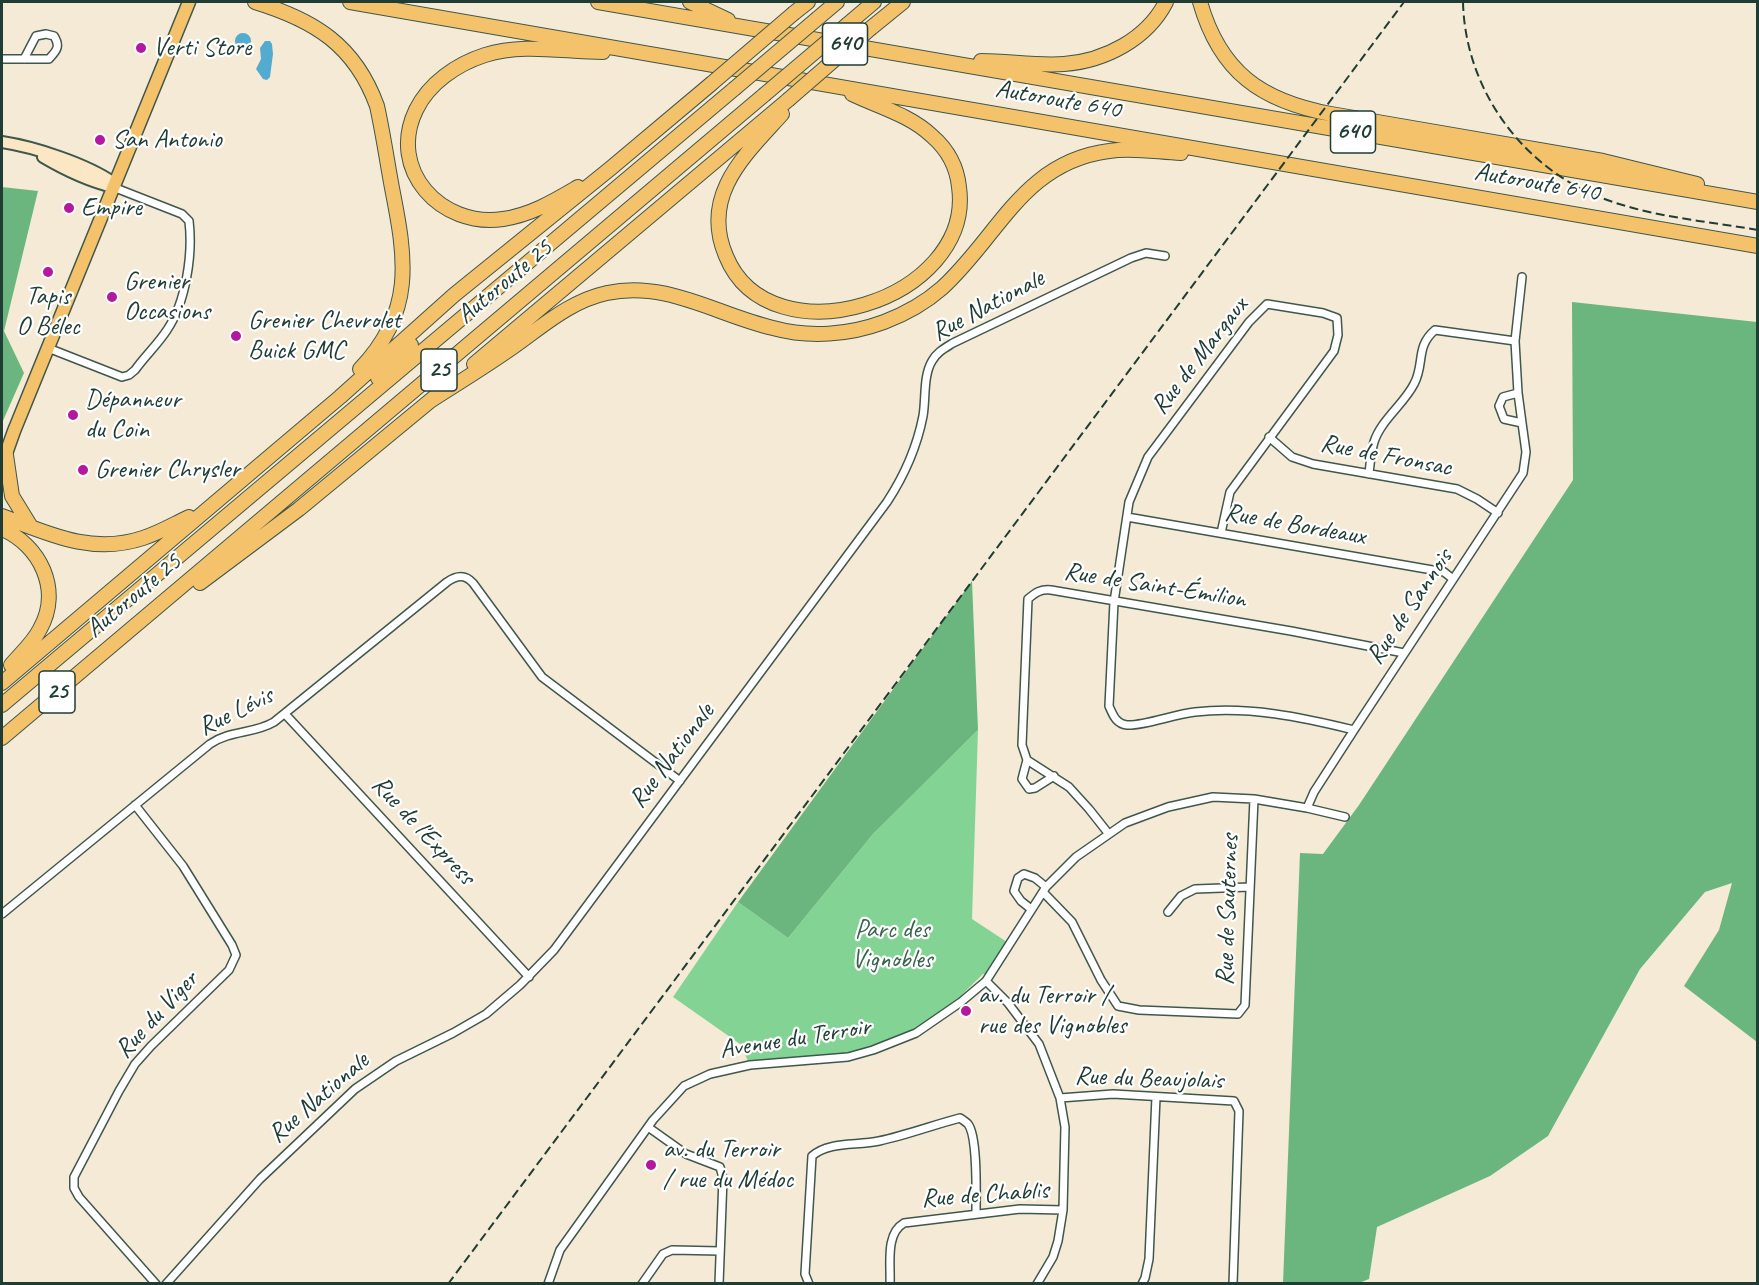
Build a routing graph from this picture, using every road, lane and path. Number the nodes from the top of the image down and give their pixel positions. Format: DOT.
graph roads {
  1 [pos="189,2"];
  2 [pos="255,2"];
  3 [pos="350,2"];
  4 [pos="598,2"];
  5 [pos="690,2"];
  6 [pos="808,2"];
  7 [pos="837,2"];
  8 [pos="874,2"];
  9 [pos="903,2"];
  10 [pos="1166,2"];
  11 [pos="1200,2"];
  12 [pos="793,9"];
  13 [pos="741,26"];
  14 [pos="647,53"];
  15 [pos="2,59"];
  16 [pos="24,59"];
  17 [pos="949,62"];
  18 [pos="834,86"];
  19 [pos="791,100"];
  20 [pos="2,142"];
  21 [pos="1268,161"];
  22 [pos="611,168"];
  23 [pos="116,187"];
  24 [pos="1758,201"];
  25 [pos="540,226"];
  26 [pos="1758,246"];
  27 [pos="1165,256"];
  28 [pos="1522,277"];
  29 [pos="1515,341"];
  30 [pos="48,348"];
  31 [pos="1518,393"];
  32 [pos="340,397"];
  33 [pos="430,401"];
  34 [pos="1522,423"];
  35 [pos="1269,437"];
  36 [pos="315,441"];
  37 [pos="4,460"];
  38 [pos="1369,474"];
  39 [pos="208,508"];
  40 [pos="1498,513"];
  41 [pos="2,516"];
  42 [pos="1127,518"];
  43 [pos="31,527"];
  44 [pos="2,529"];
  45 [pos="1221,533"];
  46 [pos="1453,579"];
  47 [pos="1114,602"];
  48 [pos="113,646"];
  49 [pos="1404,654"];
  50 [pos="2,676"];
  51 [pos="2,682"];
  52 [pos="2,705"];
  53 [pos="285,714"];
  54 [pos="1354,730"];
  55 [pos="2,738"];
  56 [pos="1027,760"];
  57 [pos="1054,776"];
  58 [pos="680,781"];
  59 [pos="1254,799"];
  60 [pos="135,805"];
  61 [pos="1306,808"];
  62 [pos="1346,817"];
  63 [pos="1108,833"];
  64 [pos="1250,887"];
  65 [pos="1045,890"];
  66 [pos="1031,909"];
  67 [pos="1168,912"];
  68 [pos="2,914"];
  69 [pos="529,977"];
  70 [pos="986,981"];
  71 [pos="1156,1097"];
  72 [pos="1060,1098"];
  73 [pos="648,1127"];
  74 [pos="1063,1210"];
  75 [pos="976,1213"];
  76 [pos="720,1251"];
  77 [pos="156,1284"];
  78 [pos="166,1284"];
  79 [pos="548,1284"];
  80 [pos="642,1284"];
  81 [pos="719,1284"];
  82 [pos="809,1284"];
  83 [pos="890,1284"];
  84 [pos="1037,1284"];
  85 [pos="1142,1284"];
  86 [pos="1233,1284"];
  1 -- 23 [label="main road"];
  2 -- 32 [label="highway"];
  3 -- 14 [label="highway, Autoroute 640 / 640"];
  4 -- 13 [label="highway, Autoroute 640 / 640"];
  5 -- 13 [label="highway"];
  6 -- 12 [label="highway"];
  7 -- 36 [label="highway, Autoroute 25 / 25, bridge"];
  8 -- 48 [label="highway, Autoroute 25 / 25, bridge"];
  9 -- 19 [label="highway, bridge"];
  10 -- 17 [label="highway"];
  11 -- 24 [label="highway"];
  12 -- 22 [label="highway, bridge"];
  13 -- 17 [label="highway, Autoroute 640 / 640"];
  14 -- 18 [label="highway, Autoroute 640 / 640"];
  14 -- 22 [label="highway"];
  15 -- 16 [label="street"];
  16 -- 16 [label="street"];
  17 -- 24 [label="highway, Autoroute 640 / 640"];
  18 -- 19 [label="highway"];
  18 -- 21 [label="highway, Autoroute 640 / 640"];
  19 -- 33 [label="highway"];
  20 -- 23 [label="street"];
  21 -- 26 [label="highway, Autoroute 640 / 640"];
  21 -- 33 [label="highway"];
  22 -- 25 [label="highway"];
  23 -- 30 [label="main road"];
  23 -- 30 [label="street"];
  25 -- 32 [label="highway"];
  25 -- 36 [label="highway"];
  27 -- 58 [label="street, Rue Nationale"];
  28 -- 29 [label="street, Rue de Sannois"];
  29 -- 31 [label="street, Rue de Sannois"];
  29 -- 38 [label="street"];
  30 -- 37 [label="main road"];
  31 -- 34 [label="street, Rue de Sannois"];
  31 -- 34 [label="street"];
  32 -- 39 [label="highway"];
  33 -- 48 [label="highway"];
  34 -- 40 [label="street, Rue de Sannois"];
  35 -- 38 [label="street, Rue de Fronsac"];
  35 -- 42 [label="street, Rue de Margaux"];
  35 -- 45 [label="street, Rue de Margaux"];
  36 -- 52 [label="highway, Autoroute 25 / 25"];
  37 -- 43 [label="highway"];
  38 -- 40 [label="street, Rue de Fronsac"];
  39 -- 43 [label="highway"];
  39 -- 51 [label="highway"];
  40 -- 46 [label="street, Rue de Sannois"];
  41 -- 43 [label="highway"];
  42 -- 45 [label="street, Rue de Bordeaux"];
  42 -- 47 [label="street, Rue de Margaux"];
  44 -- 50 [label="highway"];
  45 -- 46 [label="street, Rue de Bordeaux"];
  46 -- 49 [label="street, Rue de Sannois"];
  47 -- 49 [label="street, Rue de Saint-Émilion"];
  47 -- 54 [label="street, Rue de Margaux"];
  47 -- 56 [label="street, Rue de Saint-Émilion"];
  48 -- 55 [label="highway, Autoroute 25 / 25"];
  49 -- 54 [label="street, Rue de Sannois"];
  53 -- 58 [label="street, Rue Lévis"];
  53 -- 60 [label="street, Rue Lévis"];
  53 -- 69 [label="street, Rue de l'Express"];
  54 -- 61 [label="street, Rue de Sannois"];
  56 -- 57 [label="street"];
  56 -- 57 [label="street"];
  57 -- 63 [label="street"];
  58 -- 69 [label="street, Rue Nationale"];
  59 -- 61 [label="street, Avenue du Terroir"];
  59 -- 63 [label="street, Avenue du Terroir"];
  59 -- 64 [label="street, Rue de Sauternes"];
  60 -- 68 [label="street, Rue Lévis"];
  60 -- 77 [label="street, Rue du Viger"];
  61 -- 62 [label="street, Avenue du Terroir"];
  63 -- 65 [label="street, Avenue du Terroir"];
  64 -- 65 [label="street, Rue de Sauternes"];
  64 -- 67 [label="street"];
  65 -- 66 [label="street, Avenue du Terroir"];
  65 -- 66 [label="street"];
  66 -- 70 [label="street, Avenue du Terroir"];
  69 -- 78 [label="street, Rue Nationale"];
  70 -- 72 [label="street"];
  70 -- 73 [label="street, Avenue du Terroir"];
  71 -- 72 [label="street, Rue du Beaujolais"];
  71 -- 85 [label="street"];
  71 -- 86 [label="street, Rue du Beaujolais"];
  72 -- 74 [label="street"];
  73 -- 76 [label="street"];
  73 -- 79 [label="street, Avenue du Terroir"];
  74 -- 75 [label="street, Rue de Chablis"];
  74 -- 84 [label="street"];
  75 -- 82 [label="street"];
  75 -- 83 [label="street, Rue de Chablis"];
  76 -- 80 [label="street"];
  76 -- 81 [label="street"];
}
